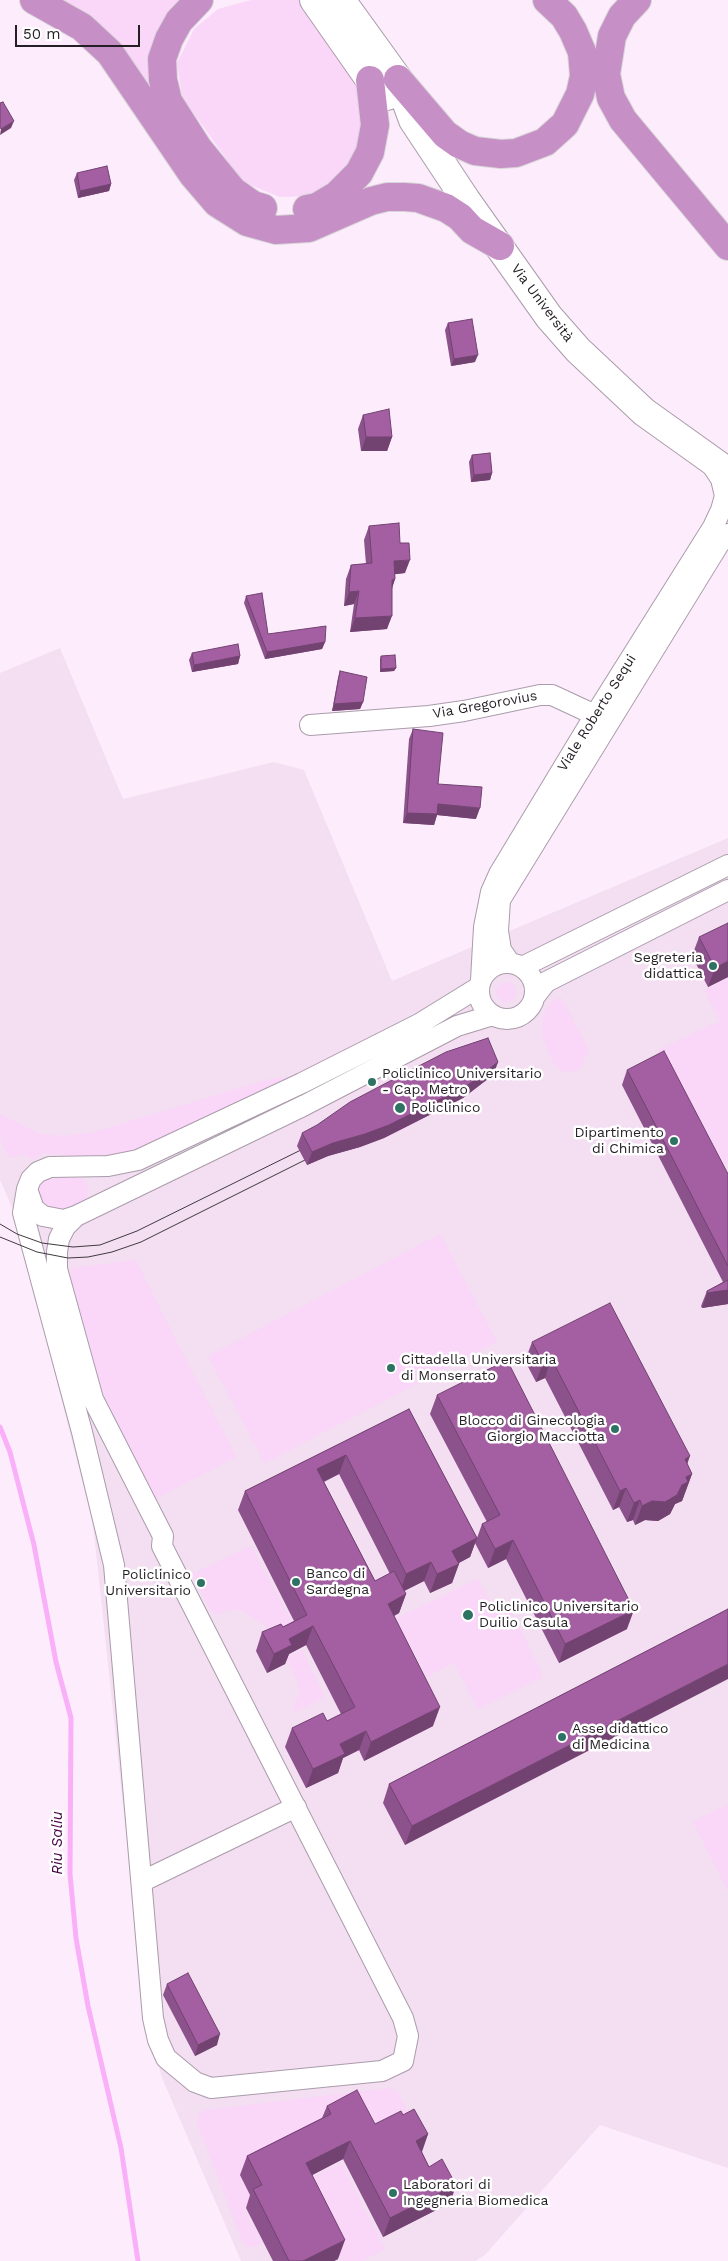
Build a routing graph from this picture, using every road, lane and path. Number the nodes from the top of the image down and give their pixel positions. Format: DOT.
graph roads {
  1 [pos="34,0"];
  2 [pos="200,0"];
  3 [pos="314,0"];
  4 [pos="341,0"];
  5 [pos="547,0"];
  6 [pos="637,0"];
  7 [pos="371,69"];
  8 [pos="398,79"];
  9 [pos="413,120"];
  10 [pos="726,238"];
  11 [pos="500,246"];
  12 [pos="717,465"];
  13 [pos="728,534"];
  14 [pos="595,715"];
  15 [pos="310,725"];
  16 [pos="728,865"];
  17 [pos="728,890"];
  18 [pos="516,965"];
  19 [pos="480,984"];
  20 [pos="535,996"];
  21 [pos="493,1015"];
  22 [pos="26,1190"];
  23 [pos="76,1216"];
  24 [pos="296,1807"];
  25 [pos="142,1881"];
  1 -- 11 [label="highway"];
  2 -- 7 [label="highway"];
  3 -- 7 [label="main road, Via Università"];
  4 -- 7 [label="main road, Via Università"];
  5 -- 8 [label="highway"];
  6 -- 10 [label="highway"];
  7 -- 8 [label="main road, Via Università"];
  7 -- 9 [label="main road, Via Università"];
  8 -- 9 [label="main road, Via Università"];
  9 -- 11 [label="main road, Via Università"];
  11 -- 12 [label="main road, Via Università"];
  12 -- 14 [label="street, Viale Roberto Sequi"];
  13 -- 18 [label="street, Viale Roberto Sequi"];
  14 -- 15 [label="street, Via Gregorovius"];
  14 -- 19 [label="street, Viale Roberto Sequi"];
  16 -- 18 [label="street"];
  17 -- 20 [label="street"];
  18 -- 19 [label="street"];
  18 -- 20 [label="street"];
  19 -- 21 [label="street"];
  19 -- 22 [label="street"];
  20 -- 21 [label="street"];
  21 -- 23 [label="street"];
  22 -- 23 [label="street"];
  22 -- 25 [label="street"];
  23 -- 24 [label="street"];
  24 -- 25 [label="street"];
  24 -- 25 [label="street"];
}
